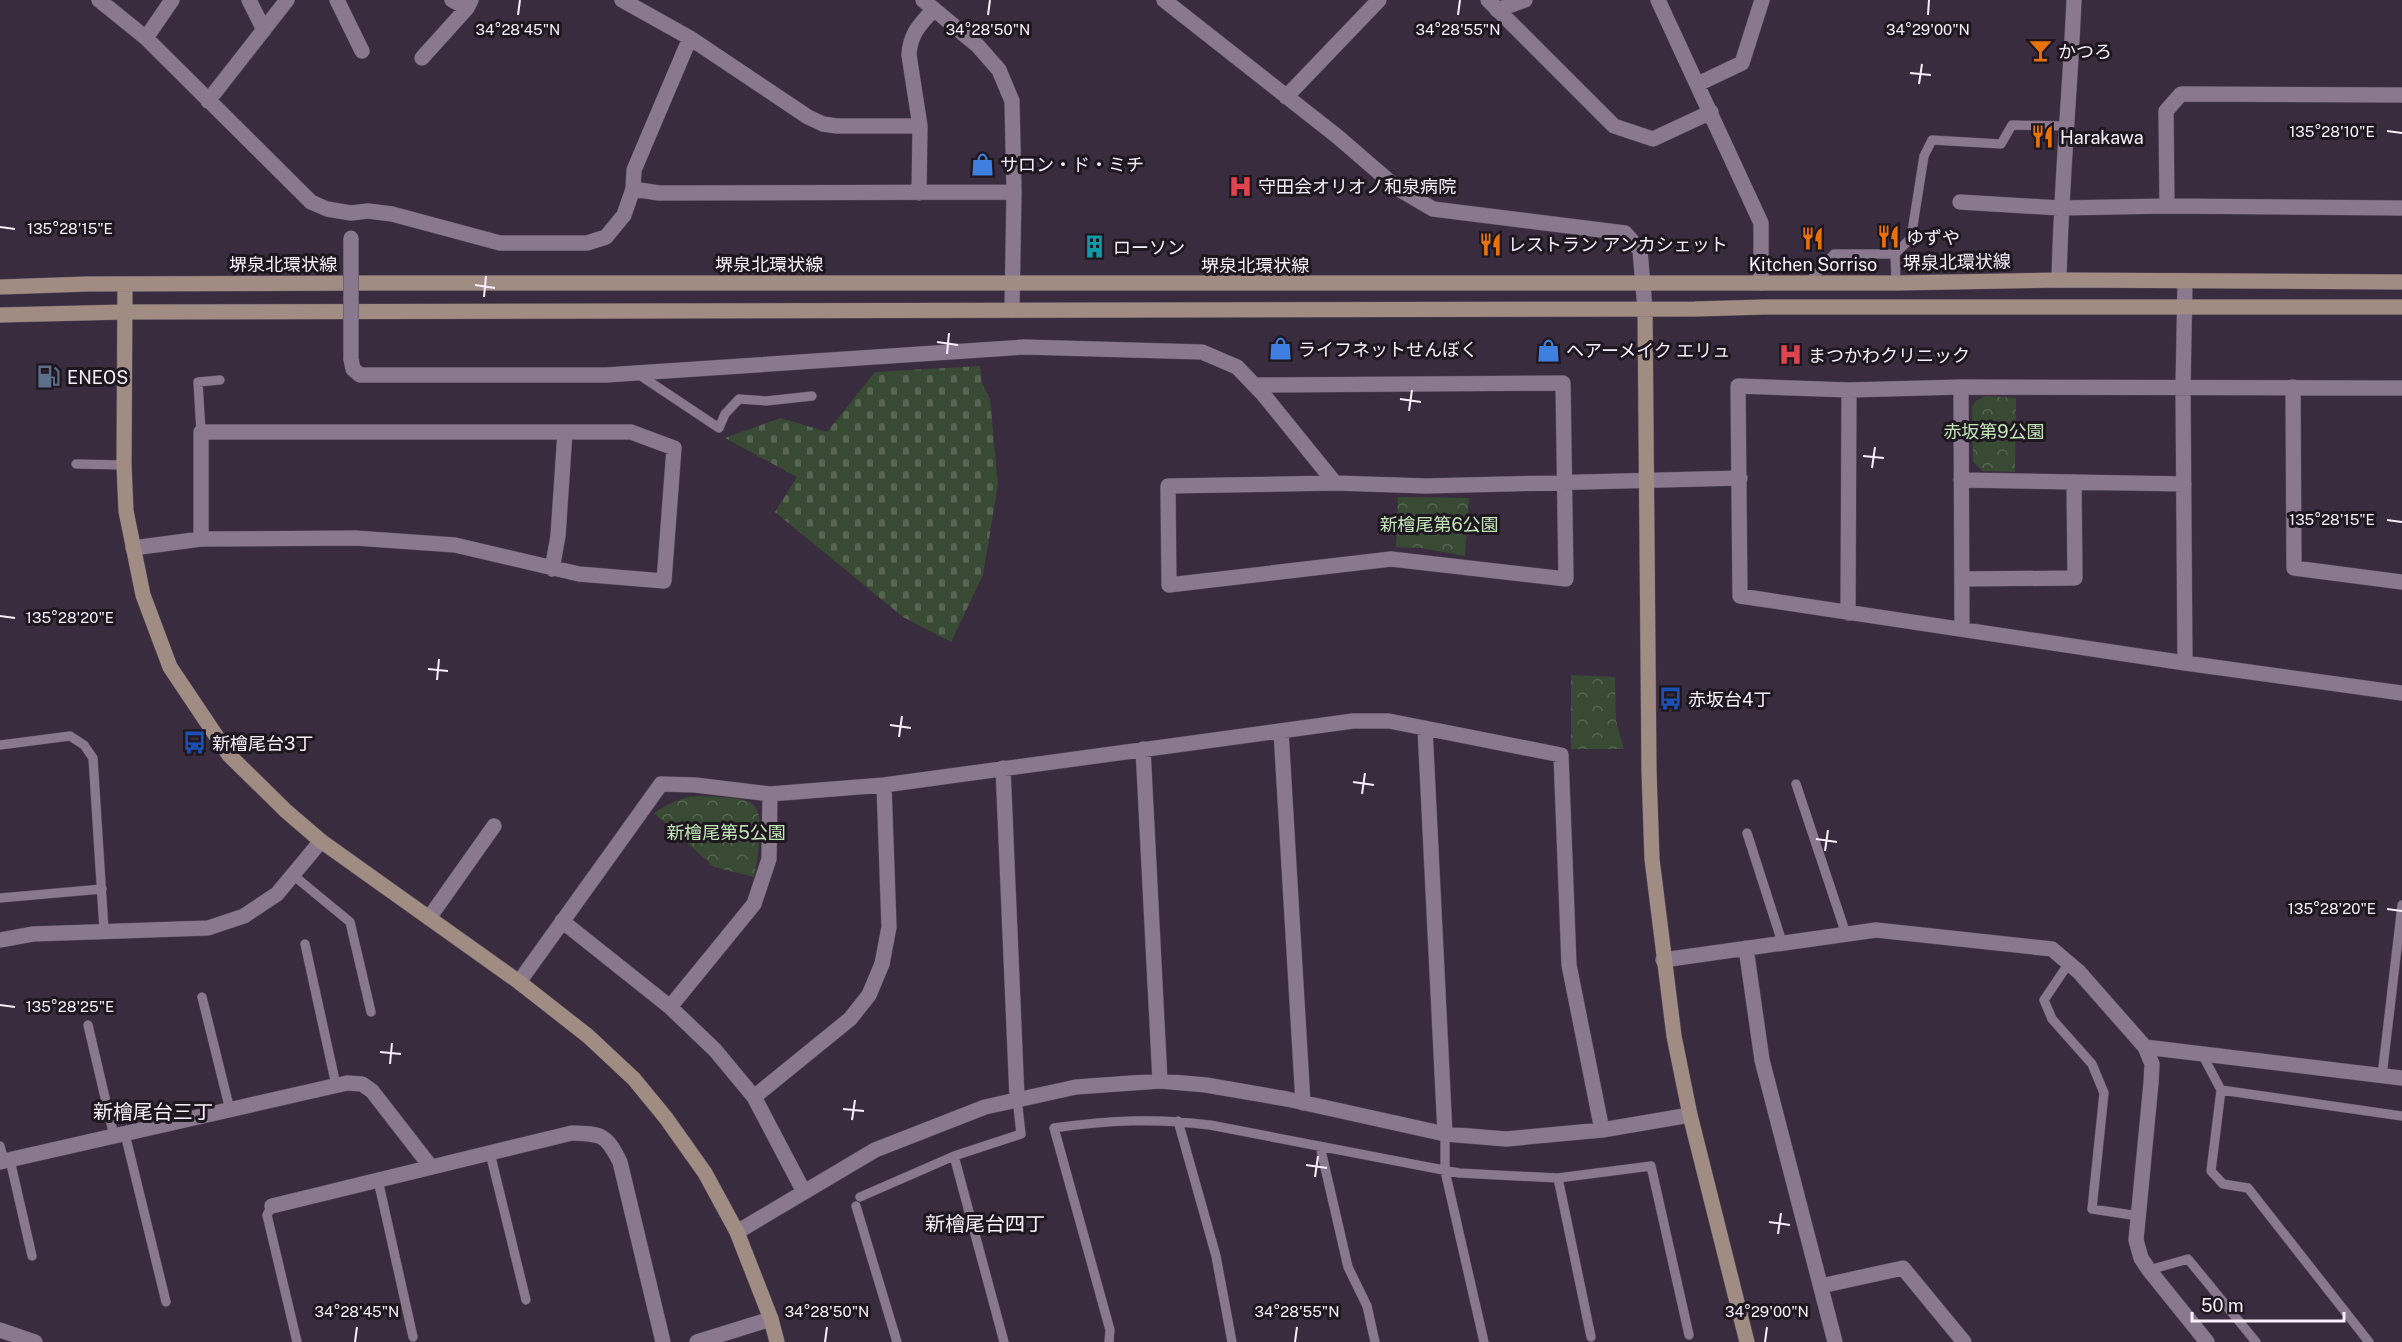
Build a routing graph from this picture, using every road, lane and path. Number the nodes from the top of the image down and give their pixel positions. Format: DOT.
graph roads {
  1 [pos="99,0"];
  2 [pos="172,0"];
  3 [pos="249,0"];
  4 [pos="287,0"];
  5 [pos="337,0"];
  6 [pos="452,0"];
  7 [pos="622,0"];
  8 [pos="1164,0"];
  9 [pos="1379,0"];
  10 [pos="1524,0"];
  11 [pos="1658,0"];
  12 [pos="1762,0"];
  13 [pos="2074,0"];
  14 [pos="469,4"];
  15 [pos="928,4"];
  16 [pos="1492,5"];
  17 [pos="264,30"];
  18 [pos="146,38"];
  19 [pos="690,38"];
  20 [pos="362,51"];
  21 [pos="422,58"];
  22 [pos="1698,84"];
  23 [pos="2402,95"];
  24 [pos="1286,97"];
  25 [pos="208,100"];
  26 [pos="1711,112"];
  27 [pos="920,126"];
  28 [pos="2067,126"];
  29 [pos="633,189"];
  30 [pos="1014,192"];
  31 [pos="919,193"];
  32 [pos="1960,202"];
  33 [pos="2167,206"];
  34 [pos="2060,208"];
  35 [pos="2402,208"];
  36 [pos="351,213"];
  37 [pos="1895,254"];
  38 [pos="2059,280"];
  39 [pos="2186,280"];
  40 [pos="2402,282"];
  41 [pos="1761,283"];
  42 [pos="1808,283"];
  43 [pos="1896,283"];
  44 [pos="1012,284"];
  45 [pos="1643,284"];
  46 [pos="126,285"];
  47 [pos="0,287"];
  48 [pos="2402,307"];
  49 [pos="2185,308"];
  50 [pos="1645,309"];
  51 [pos="1012,310"];
  52 [pos="125,312"];
  53 [pos="0,315"];
  54 [pos="636,373"];
  55 [pos="220,380"];
  56 [pos="1254,385"];
  57 [pos="1961,387"];
  58 [pos="2294,387"];
  59 [pos="2183,388"];
  60 [pos="2402,388"];
  61 [pos="1849,390"];
  62 [pos="812,396"];
  63 [pos="201,432"];
  64 [pos="565,432"];
  65 [pos="76,464"];
  66 [pos="124,465"];
  67 [pos="1740,478"];
  68 [pos="1646,479"];
  69 [pos="1961,480"];
  70 [pos="2074,482"];
  71 [pos="1335,483"];
  72 [pos="1565,483"];
  73 [pos="2184,484"];
  74 [pos="201,539"];
  75 [pos="133,548"];
  76 [pos="552,569"];
  77 [pos="1962,579"];
  78 [pos="2402,582"];
  79 [pos="1848,613"];
  80 [pos="1962,628"];
  81 [pos="2185,663"];
  82 [pos="2402,693"];
  83 [pos="1425,728"];
  84 [pos="1281,730"];
  85 [pos="0,745"];
  86 [pos="1143,749"];
  87 [pos="1003,768"];
  88 [pos="1796,784"];
  89 [pos="884,785"];
  90 [pos="770,794"];
  91 [pos="494,826"];
  92 [pos="1747,832"];
  93 [pos="321,841"];
  94 [pos="293,875"];
  95 [pos="102,889"];
  96 [pos="0,898"];
  97 [pos="2402,905"];
  98 [pos="429,918"];
  99 [pos="562,921"];
  100 [pos="104,930"];
  101 [pos="1846,934"];
  102 [pos="0,940"];
  103 [pos="1782,942"];
  104 [pos="305,944"];
  105 [pos="1746,948"];
  106 [pos="1663,960"];
  107 [pos="2069,963"];
  108 [pos="519,982"];
  109 [pos="202,997"];
  110 [pos="670,1007"];
  111 [pos="371,1012"];
  112 [pos="88,1024"];
  113 [pos="2145,1047"];
  114 [pos="2202,1054"];
  115 [pos="2382,1076"];
  116 [pos="2402,1078"];
  117 [pos="1160,1081"];
  118 [pos="336,1085"];
  119 [pos="2221,1090"];
  120 [pos="754,1097"];
  121 [pos="1017,1098"];
  122 [pos="1303,1102"];
  123 [pos="230,1110"];
  124 [pos="1690,1115"];
  125 [pos="2402,1116"];
  126 [pos="1178,1121"];
  127 [pos="1602,1130"];
  128 [pos="1445,1134"];
  129 [pos="120,1135"];
  130 [pos="1320,1146"];
  131 [pos="490,1153"];
  132 [pos="954,1156"];
  133 [pos="3,1157"];
  134 [pos="432,1167"];
  135 [pos="1445,1171"];
  136 [pos="1558,1178"];
  137 [pos="378,1180"];
  138 [pos="804,1192"];
  139 [pos="272,1206"];
  140 [pos="2139,1216"];
  141 [pos="737,1232"];
  142 [pos="32,1256"];
  143 [pos="2149,1270"];
  144 [pos="1821,1286"];
  145 [pos="526,1300"];
  146 [pos="166,1302"];
  147 [pos="771,1319"];
  148 [pos="0,1330"];
  149 [pos="1689,1335"];
  150 [pos="413,1337"];
  151 [pos="1591,1337"];
  152 [pos="35,1342"];
  153 [pos="297,1342"];
  154 [pos="663,1342"];
  155 [pos="697,1342"];
  156 [pos="777,1342"];
  157 [pos="897,1342"];
  158 [pos="1004,1342"];
  159 [pos="1109,1342"];
  160 [pos="1232,1342"];
  161 [pos="1375,1342"];
  162 [pos="1484,1342"];
  163 [pos="1747,1342"];
  164 [pos="1835,1342"];
  165 [pos="1964,1342"];
  166 [pos="2207,1342"];
  167 [pos="2256,1342"];
  168 [pos="2369,1342"];
  1 -- 18 [label="street"];
  2 -- 18 [label="street"];
  3 -- 17 [label="street"];
  4 -- 17 [label="street"];
  5 -- 20 [label="street"];
  6 -- 14 [label="street"];
  7 -- 19 [label="street"];
  8 -- 24 [label="street"];
  9 -- 24 [label="street"];
  10 -- 16 [label="street"];
  11 -- 22 [label="street"];
  12 -- 22 [label="street"];
  13 -- 28 [label="street"];
  14 -- 21 [label="street"];
  15 -- 27 [label="street"];
  15 -- 30 [label="street"];
  16 -- 26 [label="street"];
  17 -- 25 [label="street"];
  18 -- 25 [label="street"];
  19 -- 27 [label="street"];
  19 -- 29 [label="street"];
  22 -- 26 [label="street"];
  23 -- 33 [label="street"];
  24 -- 45 [label="street"];
  25 -- 36 [label="street"];
  26 -- 41 [label="street"];
  27 -- 31 [label="street"];
  28 -- 34 [label="street"];
  28 -- 37 [label="lane"];
  29 -- 31 [label="street"];
  29 -- 36 [label="street"];
  30 -- 31 [label="street"];
  30 -- 44 [label="street"];
  32 -- 34 [label="street"];
  33 -- 34 [label="street"];
  33 -- 35 [label="street"];
  34 -- 38 [label="street"];
  36 -- 54 [label="street, bridge"];
  37 -- 42 [label="lane"];
  37 -- 43 [label="lane"];
  38 -- 39 [label="main road, 堺泉北環状線"];
  38 -- 43 [label="main road, 堺泉北環状線"];
  39 -- 40 [label="main road, 堺泉北環状線"];
  39 -- 49 [label="street"];
  41 -- 42 [label="main road, 堺泉北環状線"];
  41 -- 45 [label="main road, 堺泉北環状線"];
  42 -- 43 [label="main road, 堺泉北環状線"];
  44 -- 45 [label="main road, 堺泉北環状線"];
  44 -- 46 [label="main road, 堺泉北環状線"];
  44 -- 51 [label="street"];
  45 -- 50 [label="street"];
  46 -- 47 [label="main road, 堺泉北環状線"];
  46 -- 52 [label="main road"];
  48 -- 49 [label="main road"];
  49 -- 50 [label="main road"];
  49 -- 59 [label="street"];
  50 -- 51 [label="main road"];
  50 -- 68 [label="main road"];
  51 -- 52 [label="main road"];
  52 -- 53 [label="main road"];
  52 -- 66 [label="main road"];
  54 -- 56 [label="street"];
  54 -- 62 [label="lane"];
  55 -- 63 [label="lane"];
  56 -- 71 [label="street"];
  56 -- 72 [label="street"];
  57 -- 59 [label="street"];
  57 -- 61 [label="street"];
  57 -- 69 [label="street"];
  58 -- 59 [label="street"];
  58 -- 60 [label="street"];
  58 -- 78 [label="street"];
  59 -- 73 [label="street"];
  61 -- 67 [label="street"];
  61 -- 79 [label="street"];
  63 -- 64 [label="street"];
  63 -- 74 [label="street"];
  64 -- 76 [label="street"];
  64 -- 76 [label="street"];
  65 -- 66 [label="lane"];
  66 -- 75 [label="main road"];
  67 -- 68 [label="street"];
  67 -- 79 [label="street"];
  68 -- 72 [label="street"];
  68 -- 106 [label="main road"];
  69 -- 70 [label="street"];
  69 -- 77 [label="street"];
  70 -- 73 [label="street"];
  70 -- 77 [label="street"];
  71 -- 72 [label="street"];
  71 -- 72 [label="street"];
  73 -- 81 [label="street"];
  74 -- 75 [label="street"];
  74 -- 76 [label="street"];
  75 -- 93 [label="main road"];
  77 -- 80 [label="street"];
  79 -- 80 [label="street"];
  80 -- 81 [label="street"];
  81 -- 82 [label="street"];
  83 -- 84 [label="street"];
  83 -- 127 [label="street"];
  83 -- 128 [label="street"];
  84 -- 86 [label="street"];
  84 -- 122 [label="street"];
  85 -- 95 [label="lane"];
  86 -- 87 [label="street"];
  86 -- 117 [label="street"];
  87 -- 89 [label="street"];
  87 -- 121 [label="street"];
  88 -- 101 [label="lane"];
  89 -- 90 [label="street"];
  89 -- 120 [label="street"];
  90 -- 99 [label="street"];
  90 -- 110 [label="street"];
  91 -- 98 [label="street"];
  92 -- 103 [label="lane"];
  93 -- 94 [label="street"];
  93 -- 98 [label="main road"];
  94 -- 100 [label="street"];
  94 -- 111 [label="lane"];
  95 -- 96 [label="lane"];
  95 -- 100 [label="lane"];
  97 -- 115 [label="lane"];
  98 -- 108 [label="main road"];
  99 -- 108 [label="street"];
  99 -- 110 [label="street"];
  100 -- 102 [label="street"];
  101 -- 103 [label="street"];
  101 -- 107 [label="street"];
  103 -- 105 [label="street"];
  104 -- 118 [label="lane"];
  105 -- 106 [label="street"];
  105 -- 144 [label="street"];
  106 -- 124 [label="main road"];
  107 -- 113 [label="street"];
  107 -- 140 [label="lane"];
  108 -- 141 [label="main road"];
  109 -- 123 [label="lane"];
  110 -- 120 [label="street"];
  112 -- 129 [label="lane"];
  113 -- 114 [label="street"];
  113 -- 140 [label="street"];
  114 -- 115 [label="street"];
  114 -- 119 [label="lane"];
  115 -- 116 [label="street"];
  117 -- 121 [label="street"];
  117 -- 122 [label="street"];
  118 -- 123 [label="street"];
  118 -- 134 [label="street"];
  119 -- 125 [label="lane"];
  119 -- 168 [label="lane"];
  120 -- 138 [label="street"];
  121 -- 132 [label="lane"];
  121 -- 138 [label="street"];
  122 -- 128 [label="street"];
  123 -- 129 [label="street"];
  124 -- 127 [label="street"];
  124 -- 163 [label="main road"];
  126 -- 130 [label="lane"];
  126 -- 159 [label="lane"];
  126 -- 160 [label="lane"];
  127 -- 128 [label="street"];
  128 -- 135 [label="lane"];
  129 -- 133 [label="street"];
  129 -- 146 [label="lane"];
  130 -- 135 [label="lane"];
  130 -- 161 [label="lane"];
  131 -- 134 [label="street"];
  131 -- 145 [label="lane"];
  131 -- 154 [label="street"];
  132 -- 157 [label="lane"];
  132 -- 158 [label="lane"];
  133 -- 142 [label="lane"];
  134 -- 137 [label="street"];
  135 -- 136 [label="lane"];
  135 -- 162 [label="lane"];
  136 -- 149 [label="lane"];
  136 -- 151 [label="lane"];
  137 -- 139 [label="street"];
  137 -- 150 [label="lane"];
  138 -- 141 [label="street"];
  139 -- 153 [label="lane"];
  140 -- 143 [label="street"];
  141 -- 147 [label="main road"];
  143 -- 166 [label="street"];
  143 -- 167 [label="lane"];
  144 -- 164 [label="street"];
  144 -- 165 [label="street"];
  147 -- 155 [label="street"];
  147 -- 156 [label="main road"];
  148 -- 152 [label="street"];
}
